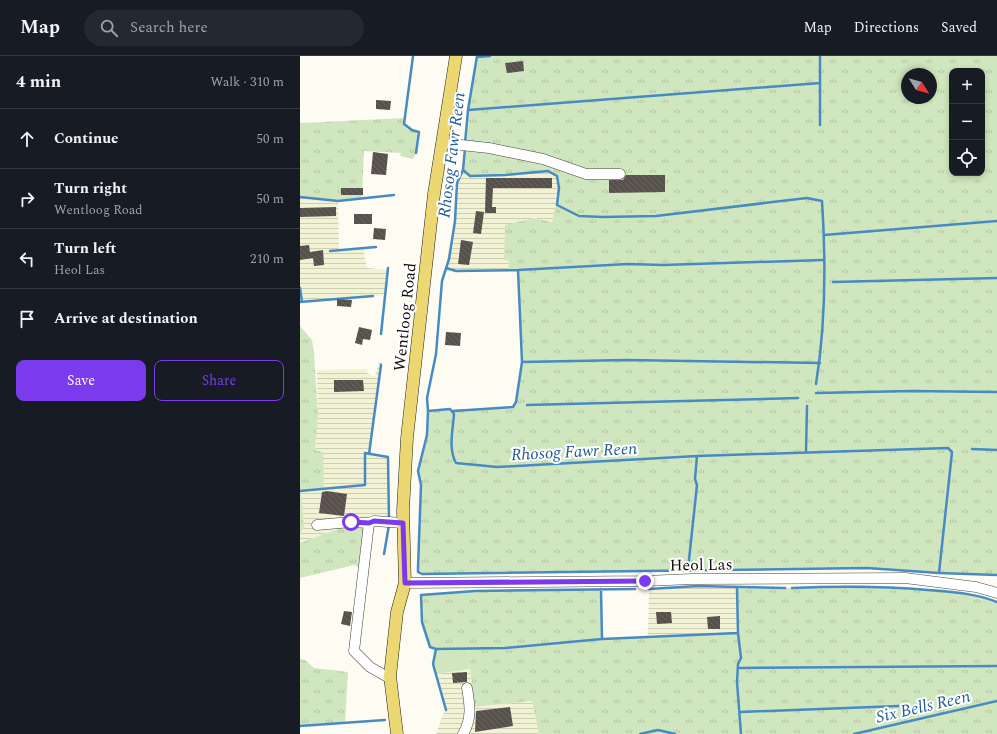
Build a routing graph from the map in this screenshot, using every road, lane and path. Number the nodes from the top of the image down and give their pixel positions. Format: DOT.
graph roads {
  1 [pos="456,56"];
  2 [pos="442,143"];
  3 [pos="620,174"];
  4 [pos="369,523"];
  5 [pos="403,523"];
  6 [pos="317,525"];
  7 [pos="405,583"];
  8 [pos="997,593"];
  9 [pos="391,679"];
  10 [pos="468,688"];
  11 [pos="397,734"];
  12 [pos="463,734"];
  1 -- 2 [label="main road, Wentloog Road"];
  2 -- 3 [label="street"];
  2 -- 5 [label="main road, Wentloog Road"];
  4 -- 5 [label="street"];
  4 -- 6 [label="street"];
  4 -- 9 [label="street"];
  5 -- 7 [label="main road, Wentloog Road"];
  7 -- 8 [label="street, Heol Las"];
  7 -- 9 [label="main road, Wentloog Road"];
  9 -- 11 [label="main road, Wentloog Road"];
  10 -- 12 [label="street"];
}
